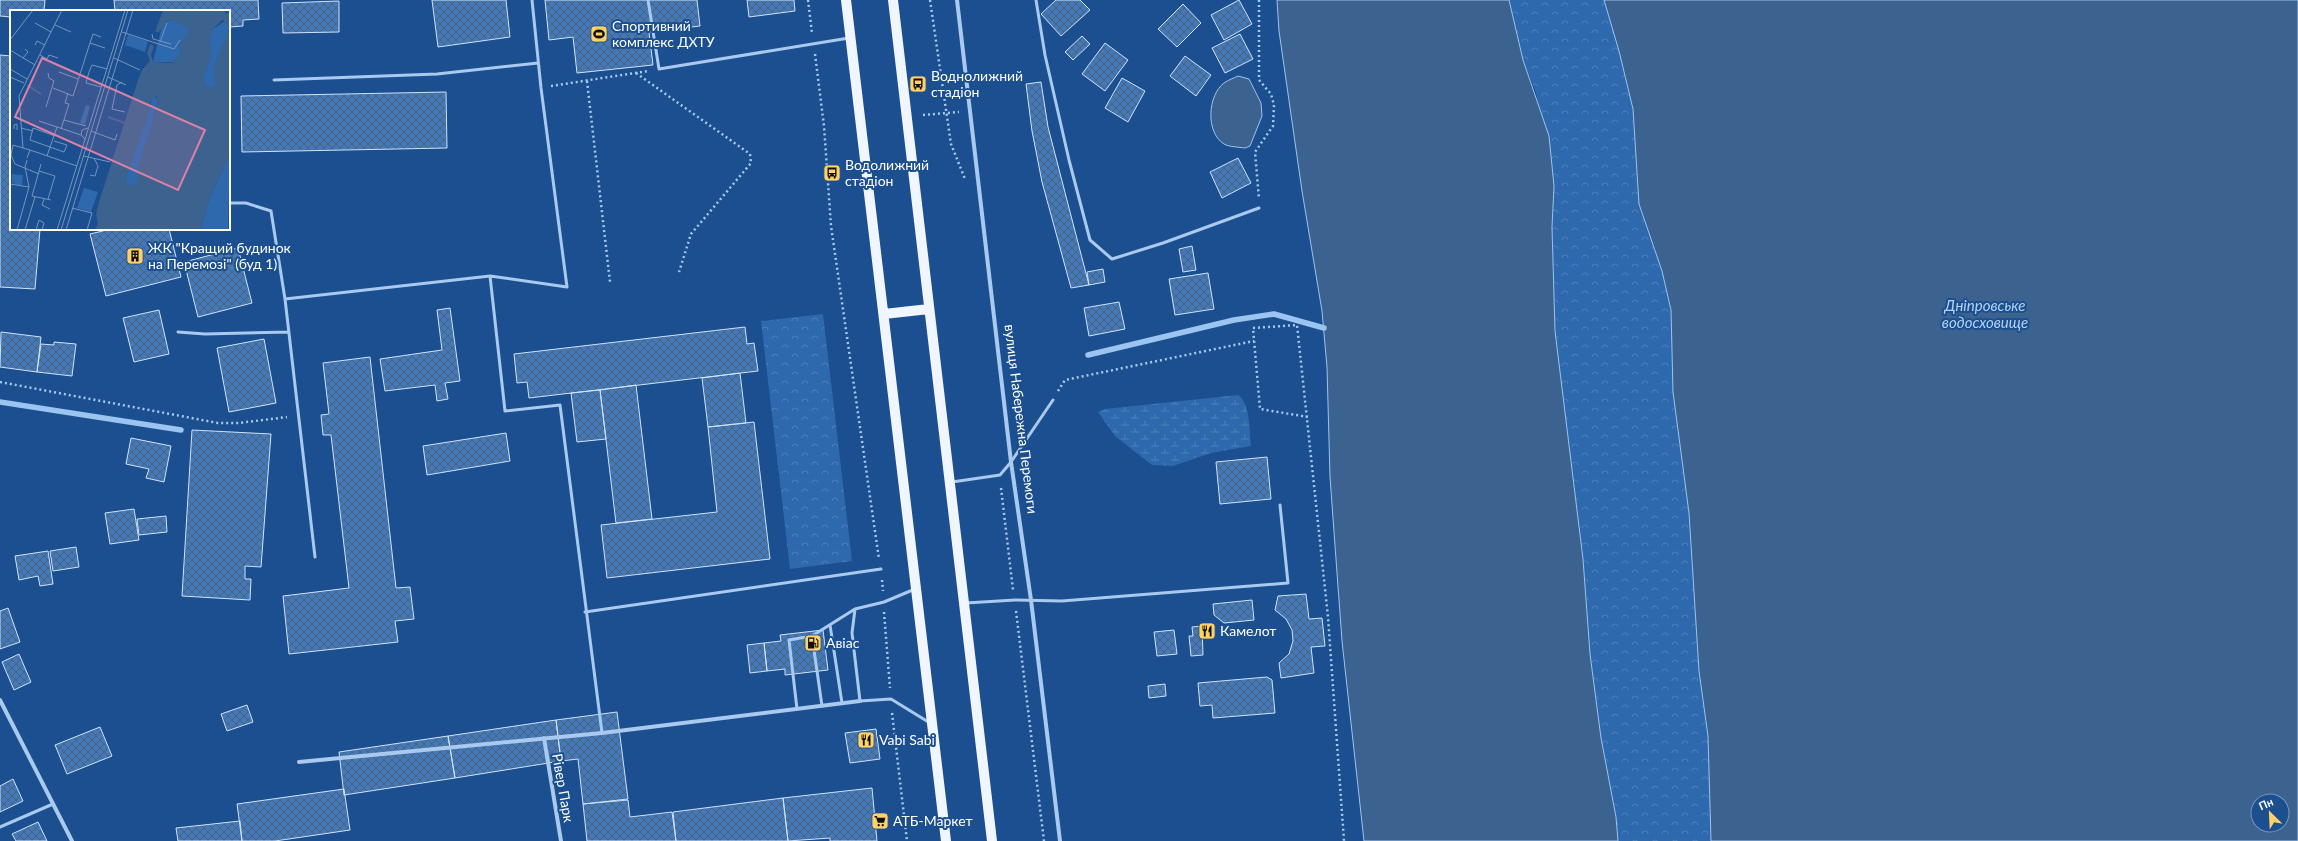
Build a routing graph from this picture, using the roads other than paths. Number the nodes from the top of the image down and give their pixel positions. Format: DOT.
graph roads {
  1 [pos="532,0"];
  2 [pos="648,0"];
  3 [pos="846,0"];
  4 [pos="893,0"];
  5 [pos="957,0"];
  6 [pos="1036,0"];
  7 [pos="851,38"];
  8 [pos="538,63"];
  9 [pos="274,80"];
  10 [pos="230,203"];
  11 [pos="1260,208"];
  12 [pos="490,276"];
  13 [pos="285,299"];
  14 [pos="929,309"];
  15 [pos="884,314"];
  16 [pos="178,332"];
  17 [pos="289,332"];
  18 [pos="1053,400"];
  19 [pos="1011,462"];
  20 [pos="950,482"];
  21 [pos="1280,505"];
  22 [pos="315,557"];
  23 [pos="881,569"];
  24 [pos="917,588"];
  25 [pos="1031,600"];
  26 [pos="964,603"];
  27 [pos="855,609"];
  28 [pos="585,612"];
  29 [pos="830,625"];
  30 [pos="812,636"];
  31 [pos="0,700"];
  32 [pos="860,701"];
  33 [pos="842,703"];
  34 [pos="822,706"];
  35 [pos="796,709"];
  36 [pos="933,725"];
  37 [pos="602,733"];
  38 [pos="544,738"];
  39 [pos="298,762"];
  40 [pos="53,804"];
  41 [pos="0,827"];
  42 [pos="72,841"];
  43 [pos="561,841"];
  44 [pos="946,841"];
  45 [pos="989,841"];
  46 [pos="1060,841"];
  1 -- 8 [label="lane"];
  2 -- 7 [label="lane"];
  3 -- 7 [label="main road"];
  4 -- 14 [label="main road"];
  5 -- 19 [label="street, вулиця Набережна Перемоги"];
  6 -- 11 [label="lane"];
  7 -- 15 [label="main road"];
  8 -- 9 [label="lane"];
  8 -- 12 [label="lane"];
  10 -- 13 [label="lane"];
  12 -- 13 [label="lane"];
  12 -- 28 [label="lane"];
  13 -- 17 [label="lane"];
  14 -- 15 [label="main road"];
  14 -- 20 [label="main road"];
  15 -- 24 [label="main road"];
  16 -- 17 [label="lane"];
  17 -- 22 [label="lane"];
  18 -- 19 [label="lane"];
  19 -- 20 [label="lane"];
  19 -- 25 [label="street, вулиця Набережна Перемоги"];
  20 -- 26 [label="main road"];
  21 -- 25 [label="lane"];
  23 -- 28 [label="lane"];
  24 -- 27 [label="lane"];
  24 -- 36 [label="main road"];
  25 -- 26 [label="lane"];
  25 -- 46 [label="street, вулиця Набережна Перемоги"];
  26 -- 45 [label="main road"];
  27 -- 29 [label="lane"];
  27 -- 32 [label="lane"];
  28 -- 37 [label="lane"];
  29 -- 30 [label="lane"];
  29 -- 33 [label="lane"];
  30 -- 34 [label="lane"];
  30 -- 35 [label="lane"];
  31 -- 40 [label="street"];
  32 -- 33 [label="street"];
  32 -- 36 [label="lane"];
  33 -- 34 [label="street"];
  34 -- 35 [label="street"];
  35 -- 37 [label="street"];
  36 -- 44 [label="main road"];
  37 -- 38 [label="street"];
  38 -- 39 [label="street"];
  38 -- 43 [label="street, Рівер Парк"];
  40 -- 41 [label="lane"];
  40 -- 42 [label="street"];
}
